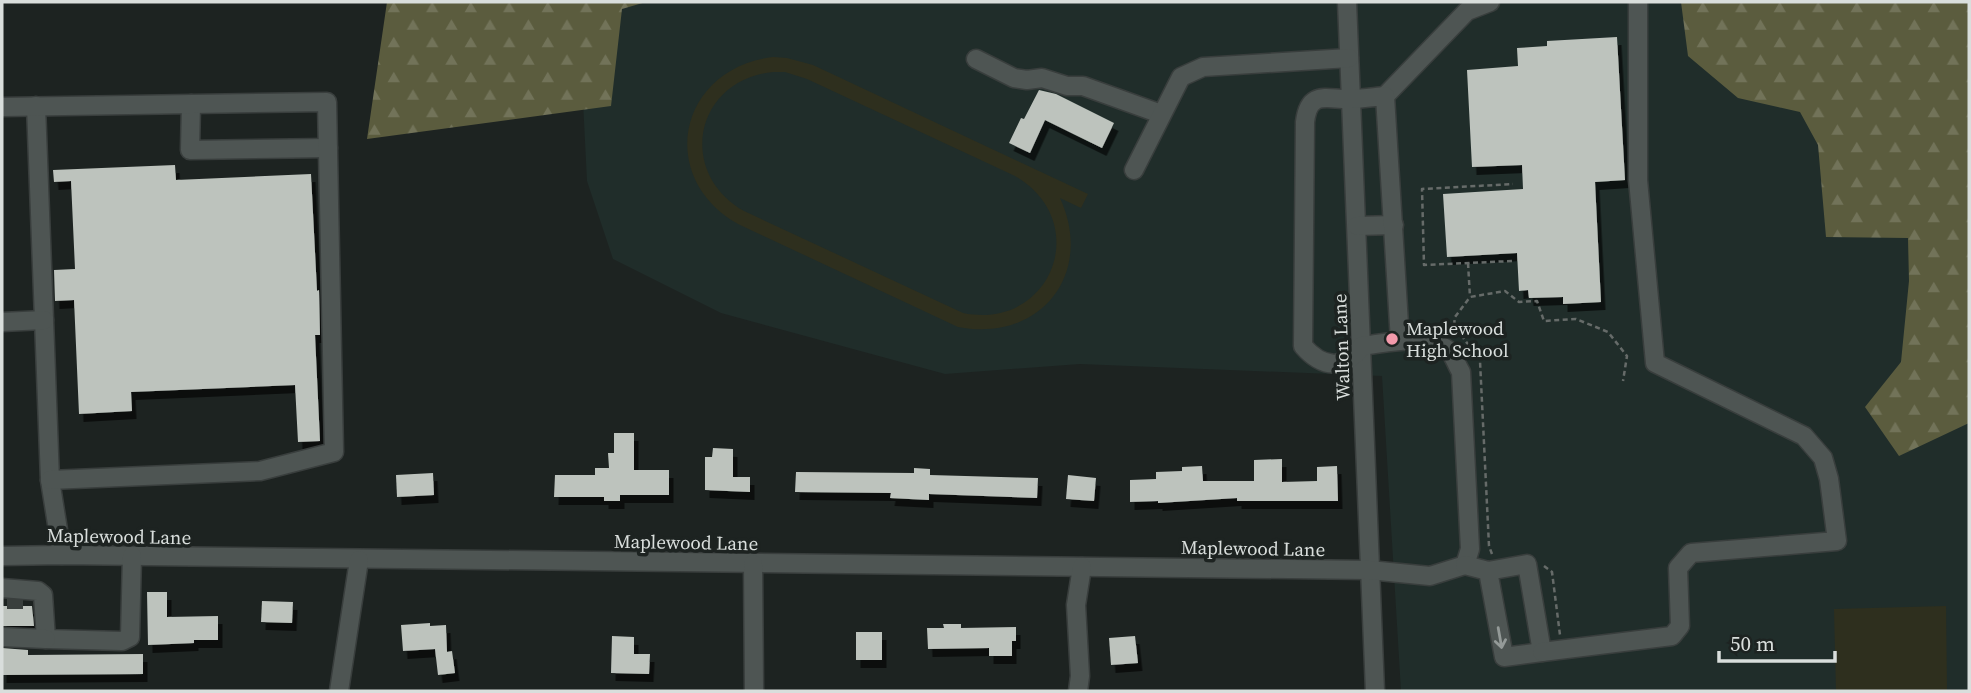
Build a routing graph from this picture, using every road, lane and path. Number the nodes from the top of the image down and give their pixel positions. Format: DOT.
graph roads {
  1 [pos="1347,2"];
  2 [pos="1490,2"];
  3 [pos="1638,2"];
  4 [pos="1349,58"];
  5 [pos="976,60"];
  6 [pos="1385,96"];
  7 [pos="1350,99"];
  8 [pos="191,104"];
  9 [pos="36,106"];
  10 [pos="2,107"];
  11 [pos="1161,114"];
  12 [pos="328,148"];
  13 [pos="1135,170"];
  14 [pos="1513,184"];
  15 [pos="1394,225"];
  16 [pos="1357,226"];
  17 [pos="1512,261"];
  18 [pos="1468,263"];
  19 [pos="1470,297"];
  20 [pos="44,320"];
  21 [pos="2,322"];
  22 [pos="1400,341"];
  23 [pos="1362,346"];
  24 [pos="1623,381"];
  25 [pos="50,480"];
  26 [pos="62,555"];
  27 [pos="2,556"];
  28 [pos="132,556"];
  29 [pos="359,560"];
  30 [pos="1536,560"];
  31 [pos="1489,562"];
  32 [pos="753,564"];
  33 [pos="1465,565"];
  34 [pos="1082,567"];
  35 [pos="1370,570"];
  36 [pos="8,597"];
  37 [pos="2,637"];
  38 [pos="46,639"];
  39 [pos="1561,639"];
  40 [pos="1542,652"];
  41 [pos="339,691"];
  42 [pos="754,691"];
  43 [pos="1078,691"];
  44 [pos="1375,691"];
  1 -- 4 [label="street, Walton Lane"];
  2 -- 6 [label="street"];
  3 -- 40 [label="street"];
  4 -- 7 [label="street, Walton Lane"];
  4 -- 11 [label="street"];
  5 -- 11 [label="street"];
  6 -- 7 [label="street"];
  6 -- 15 [label="street"];
  7 -- 16 [label="street, Walton Lane"];
  7 -- 23 [label="street"];
  8 -- 9 [label="street"];
  8 -- 12 [label="street"];
  8 -- 12 [label="street"];
  9 -- 10 [label="street"];
  9 -- 20 [label="street"];
  11 -- 13 [label="street"];
  12 -- 25 [label="street"];
  14 -- 18 [label="path"];
  15 -- 16 [label="street"];
  15 -- 22 [label="street"];
  16 -- 23 [label="street, Walton Lane"];
  17 -- 18 [label="path"];
  18 -- 19 [label="path"];
  19 -- 24 [label="path"];
  19 -- 31 [label="path"];
  20 -- 21 [label="street"];
  20 -- 25 [label="street"];
  22 -- 23 [label="street"];
  22 -- 33 [label="street"];
  23 -- 35 [label="street, Walton Lane"];
  25 -- 26 [label="street"];
  26 -- 27 [label="street, Maplewood Lane"];
  26 -- 28 [label="street, Maplewood Lane"];
  28 -- 29 [label="street, Maplewood Lane"];
  28 -- 38 [label="street"];
  29 -- 32 [label="street, Maplewood Lane"];
  29 -- 41 [label="street"];
  30 -- 39 [label="path"];
  31 -- 33 [label="street"];
  31 -- 40 [label="street"];
  31 -- 40 [label="street, one-way"];
  32 -- 34 [label="street, Maplewood Lane"];
  32 -- 42 [label="street"];
  33 -- 35 [label="street, Maplewood Lane"];
  34 -- 35 [label="street, Maplewood Lane"];
  34 -- 43 [label="street"];
  35 -- 44 [label="street, Walton Lane"];
  36 -- 38 [label="street"];
  37 -- 38 [label="street"];
}
